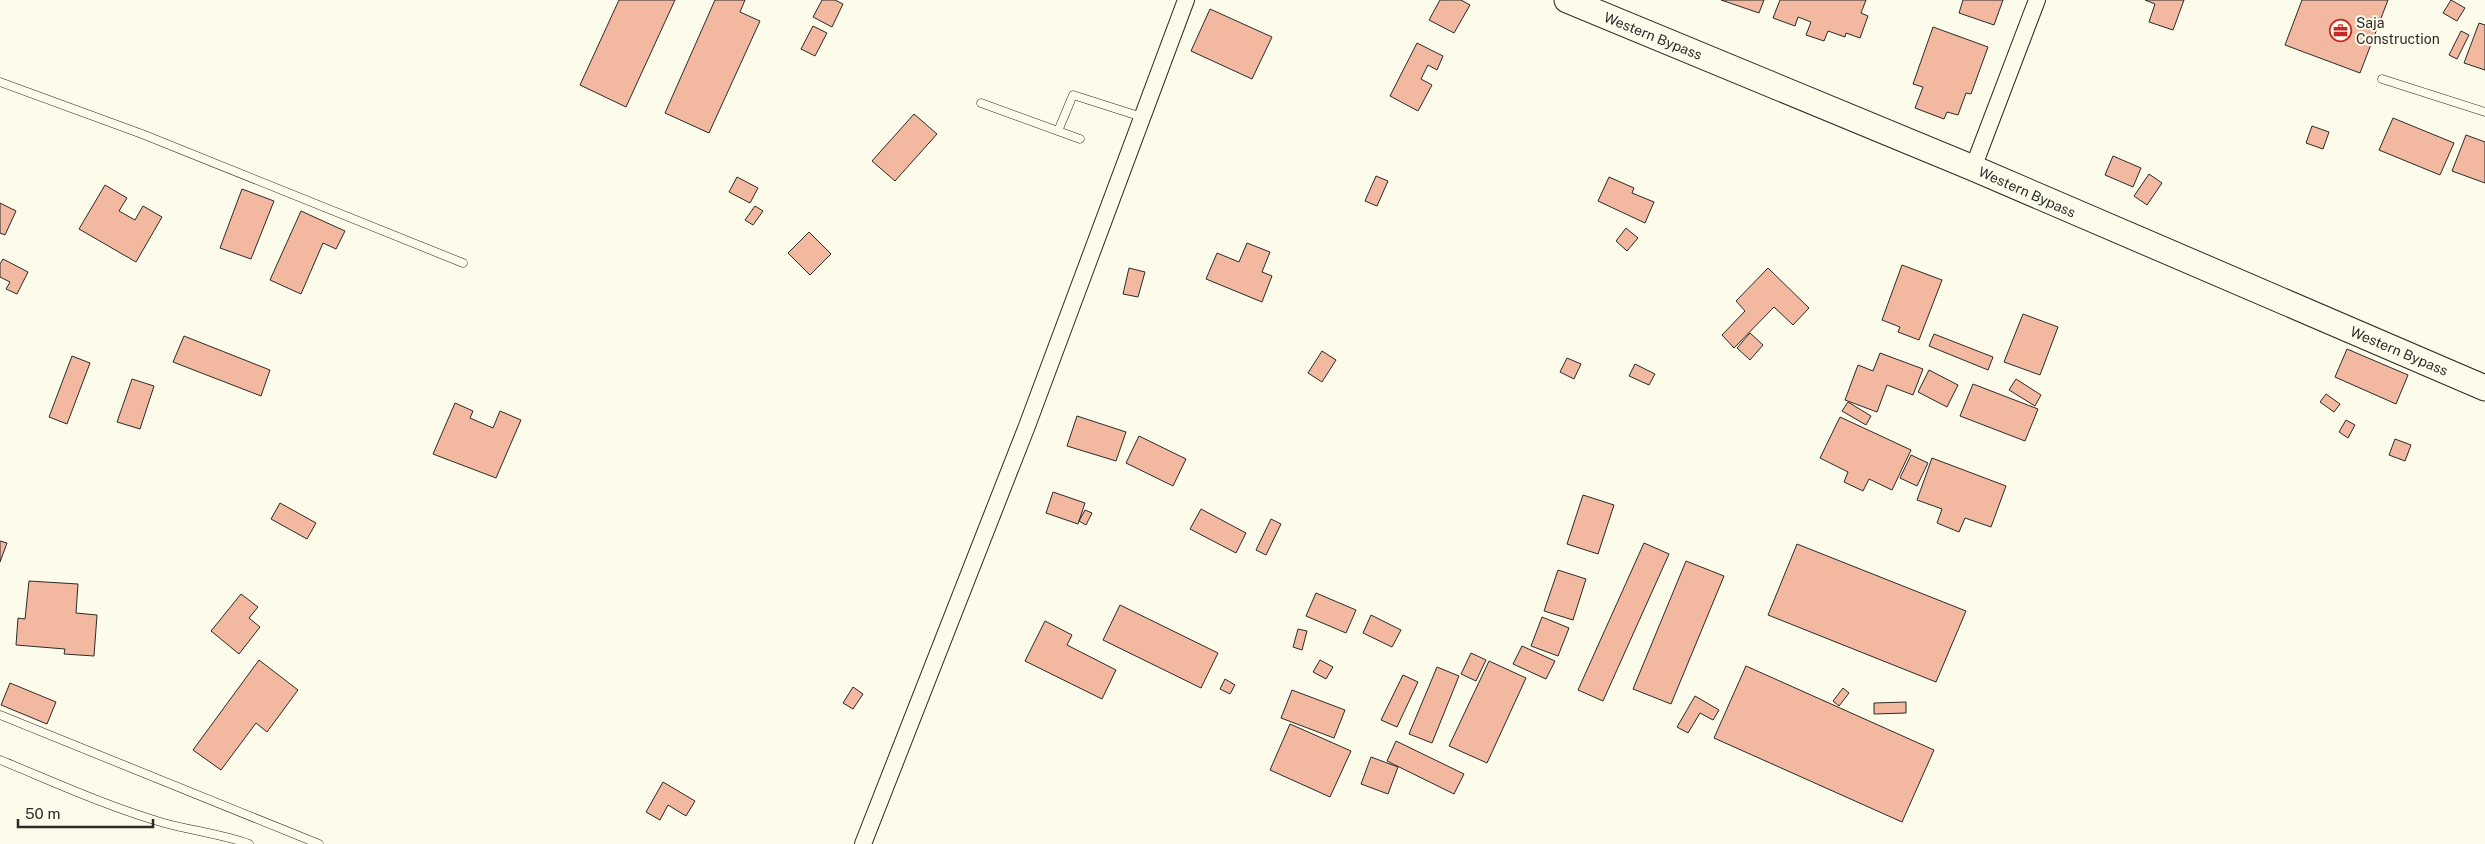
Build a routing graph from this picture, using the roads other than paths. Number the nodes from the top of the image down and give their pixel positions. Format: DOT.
graph roads {
  1 [pos="1186,0"];
  2 [pos="1567,0"];
  3 [pos="2037,0"];
  4 [pos="2382,80"];
  5 [pos="0,82"];
  6 [pos="981,103"];
  7 [pos="2485,112"];
  8 [pos="1142,118"];
  9 [pos="1058,131"];
  10 [pos="1080,138"];
  11 [pos="1973,168"];
  12 [pos="463,263"];
  13 [pos="2485,388"];
  14 [pos="0,715"];
  15 [pos="0,760"];
  16 [pos="250,844"];
  17 [pos="319,844"];
  18 [pos="863,844"];
  1 -- 8 [label="street"];
  2 -- 11 [label="main road, Western Bypass"];
  3 -- 11 [label="street"];
  4 -- 7 [label="lane"];
  5 -- 12 [label="lane"];
  6 -- 9 [label="lane"];
  8 -- 9 [label="lane"];
  8 -- 18 [label="street"];
  9 -- 10 [label="lane"];
  11 -- 13 [label="main road, Western Bypass"];
  14 -- 17 [label="lane"];
  15 -- 16 [label="lane"];
}
